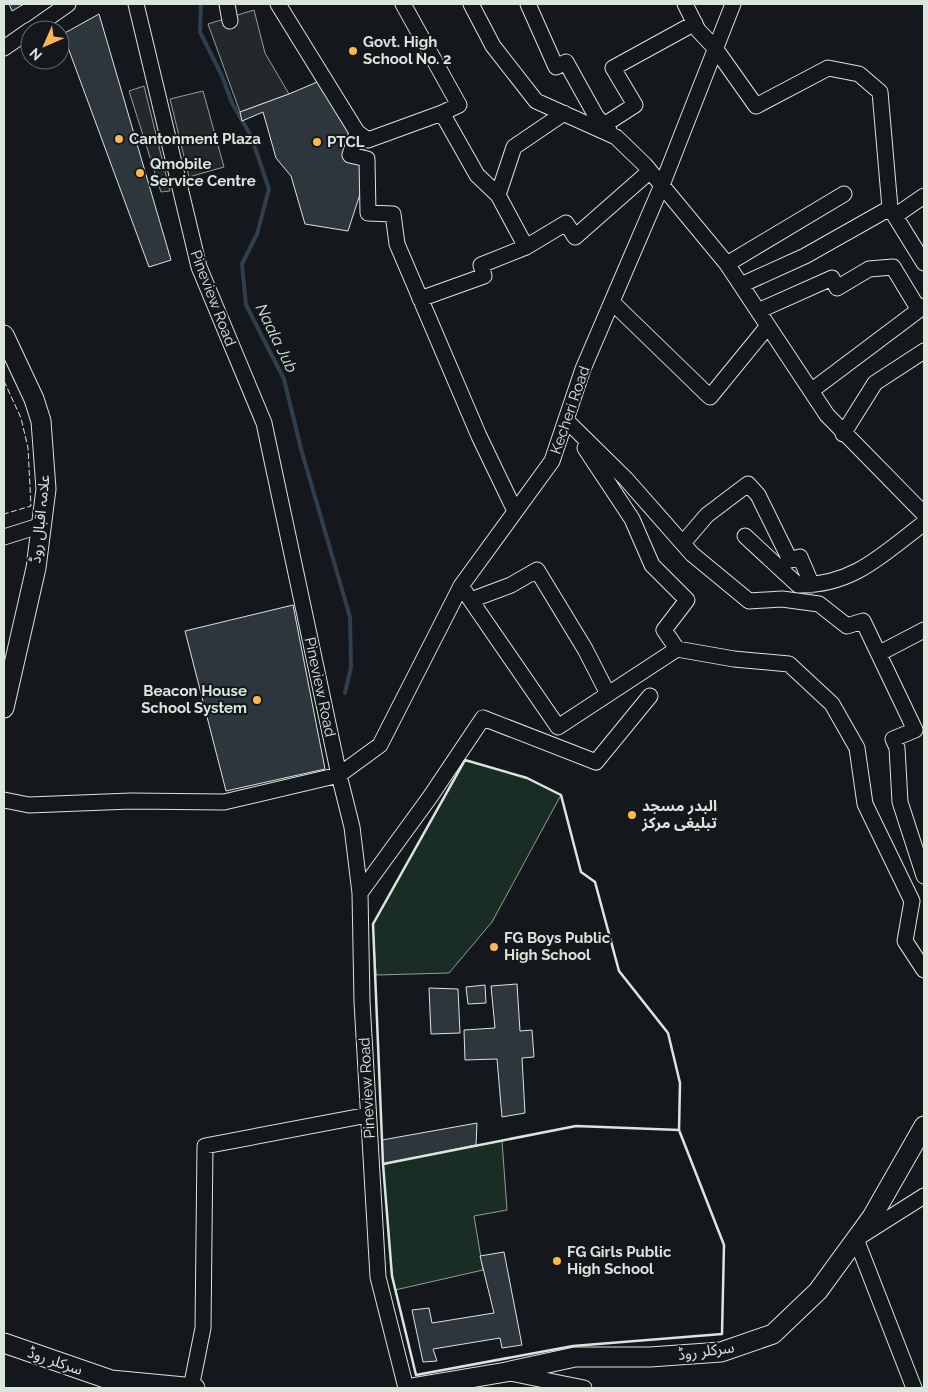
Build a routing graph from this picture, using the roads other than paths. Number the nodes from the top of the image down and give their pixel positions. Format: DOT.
graph roads {
  1 [pos="68,4"];
  2 [pos="136,4"];
  3 [pos="226,4"];
  4 [pos="278,4"];
  5 [pos="404,4"];
  6 [pos="471,4"];
  7 [pos="528,4"];
  8 [pos="685,4"];
  9 [pos="733,4"];
  10 [pos="45,20"];
  11 [pos="230,21"];
  12 [pos="695,23"];
  13 [pos="20,37"];
  14 [pos="4,48"];
  15 [pos="715,48"];
  16 [pos="442,113"];
  17 [pos="564,113"];
  18 [pos="604,125"];
  19 [pos="357,132"];
  20 [pos="616,137"];
  21 [pos="650,171"];
  22 [pos="662,185"];
  23 [pos="844,194"];
  24 [pos="498,195"];
  25 [pos="924,196"];
  26 [pos="892,212"];
  27 [pos="526,246"];
  28 [pos="728,264"];
  29 [pos="924,264"];
  30 [pos="741,285"];
  31 [pos="420,298"];
  32 [pos="612,302"];
  33 [pos="921,308"];
  34 [pos="758,311"];
  35 [pos="768,326"];
  36 [pos="5,339"];
  37 [pos="924,351"];
  38 [pos="811,391"];
  39 [pos="566,420"];
  40 [pos="843,434"];
  41 [pos="515,511"];
  42 [pos="924,514"];
  43 [pos="924,523"];
  44 [pos="42,524"];
  45 [pos="745,536"];
  46 [pos="4,537"];
  47 [pos="682,543"];
  48 [pos="812,585"];
  49 [pos="461,586"];
  50 [pos="470,600"];
  51 [pos="924,630"];
  52 [pos="677,649"];
  53 [pos="880,653"];
  54 [pos="8,678"];
  55 [pos="608,694"];
  56 [pos="650,696"];
  57 [pos="4,708"];
  58 [pos="339,775"];
  59 [pos="4,800"];
  60 [pos="924,876"];
  61 [pos="360,892"];
  62 [pos="924,970"];
  63 [pos="368,1115"];
  64 [pos="924,1126"];
  65 [pos="924,1196"];
  66 [pos="856,1239"];
  67 [pos="4,1343"];
  68 [pos="506,1372"];
  69 [pos="193,1388"];
  70 [pos="406,1388"];
  71 [pos="411,1388"];
  72 [pos="584,1388"];
  73 [pos="914,1388"];
  1 -- 10 [label="street"];
  2 -- 58 [label="street, Pineview Road"];
  3 -- 11 [label="street"];
  4 -- 19 [label="street"];
  5 -- 16 [label="street"];
  6 -- 17 [label="street"];
  7 -- 18 [label="street"];
  8 -- 12 [label="street"];
  9 -- 15 [label="street, Kecheri Road"];
  12 -- 15 [label="street"];
  12 -- 18 [label="street"];
  13 -- 14 [label="street"];
  15 -- 22 [label="street, Kecheri Road"];
  15 -- 26 [label="street"];
  16 -- 19 [label="street"];
  16 -- 24 [label="street"];
  17 -- 20 [label="street"];
  17 -- 24 [label="street"];
  18 -- 20 [label="street"];
  19 -- 31 [label="street"];
  20 -- 21 [label="street"];
  21 -- 22 [label="street"];
  21 -- 27 [label="street"];
  22 -- 28 [label="street"];
  22 -- 32 [label="street, Kecheri Road"];
  23 -- 28 [label="street"];
  24 -- 27 [label="street"];
  25 -- 26 [label="street"];
  26 -- 29 [label="street"];
  26 -- 30 [label="street"];
  27 -- 31 [label="street"];
  28 -- 30 [label="street"];
  30 -- 34 [label="street"];
  31 -- 41 [label="street"];
  32 -- 35 [label="street"];
  32 -- 39 [label="street, Kecheri Road"];
  33 -- 34 [label="street"];
  33 -- 38 [label="street"];
  34 -- 35 [label="street"];
  35 -- 38 [label="street"];
  36 -- 44 [label="main road, علامہ اقبال روڈ"];
  37 -- 40 [label="street"];
  38 -- 40 [label="street"];
  39 -- 41 [label="street, Kecheri Road"];
  39 -- 47 [label="street"];
  39 -- 52 [label="street"];
  40 -- 42 [label="street"];
  41 -- 49 [label="street, Kecheri Road"];
  43 -- 48 [label="street"];
  44 -- 46 [label="street"];
  44 -- 54 [label="main road, علامہ اقبال روڈ"];
  45 -- 48 [label="street"];
  47 -- 48 [label="street"];
  47 -- 53 [label="street"];
  49 -- 50 [label="street"];
  49 -- 58 [label="street, Kecheri Road"];
  50 -- 55 [label="street"];
  50 -- 55 [label="street"];
  51 -- 53 [label="street"];
  52 -- 55 [label="street"];
  52 -- 62 [label="street"];
  53 -- 60 [label="street"];
  54 -- 57 [label="main road, علامہ اقبال روڈ"];
  56 -- 61 [label="street"];
  58 -- 59 [label="street"];
  58 -- 61 [label="street, Pineview Road"];
  61 -- 63 [label="street, Pineview Road"];
  63 -- 69 [label="street"];
  63 -- 70 [label="street, Pineview Road"];
  64 -- 66 [label="main road, سرکلر روڈ"];
  65 -- 66 [label="street"];
  66 -- 68 [label="main road, سرکلر روڈ"];
  66 -- 73 [label="street"];
  67 -- 69 [label="main road, سرکلر روڈ"];
  68 -- 71 [label="main road, سرکلر روڈ"];
  68 -- 72 [label="street"];
}
